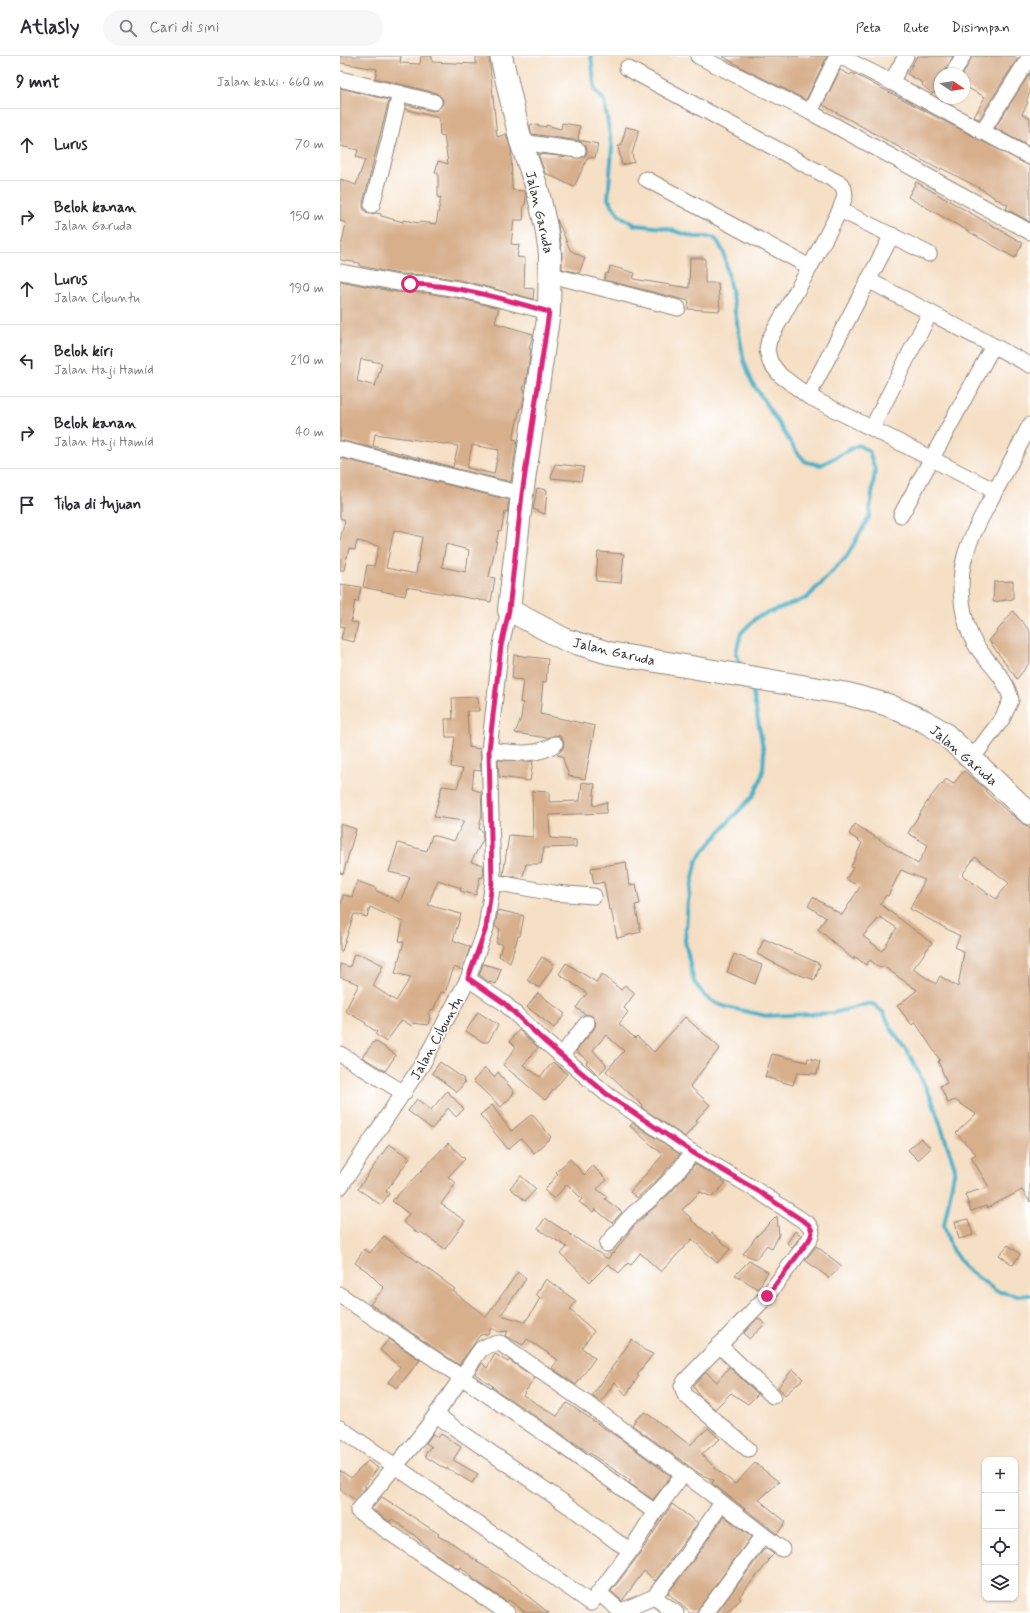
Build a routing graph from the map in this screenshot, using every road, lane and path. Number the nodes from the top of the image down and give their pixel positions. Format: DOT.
graph roads {
  1 [pos="501,56"];
  2 [pos="698,56"];
  3 [pos="838,56"];
  4 [pos="906,56"];
  5 [pos="963,56"];
  6 [pos="1030,56"];
  7 [pos="627,68"];
  8 [pos="956,68"];
  9 [pos="340,79"];
  10 [pos="891,82"];
  11 [pos="400,93"];
  12 [pos="934,100"];
  13 [pos="434,102"];
  14 [pos="941,104"];
  15 [pos="810,112"];
  16 [pos="982,132"];
  17 [pos="521,142"];
  18 [pos="578,150"];
  19 [pos="1030,157"];
  20 [pos="646,179"];
  21 [pos="372,205"];
  22 [pos="840,210"];
  23 [pos="1030,232"];
  24 [pos="892,236"];
  25 [pos="929,254"];
  26 [pos="810,267"];
  27 [pos="341,272"];
  28 [pos="551,275"];
  29 [pos="868,280"];
  30 [pos="678,308"];
  31 [pos="549,312"];
  32 [pos="930,313"];
  33 [pos="993,346"];
  34 [pos="1030,365"];
  35 [pos="808,396"];
  36 [pos="1030,425"];
  37 [pos="872,428"];
  38 [pos="340,449"];
  39 [pos="932,459"];
  40 [pos="995,491"];
  41 [pos="522,494"];
  42 [pos="901,515"];
  43 [pos="509,610"];
  44 [pos="555,744"];
  45 [pos="489,750"];
  46 [pos="971,760"];
  47 [pos="1030,814"];
  48 [pos="492,882"];
  49 [pos="594,896"];
  50 [pos="468,978"];
  51 [pos="587,1024"];
  52 [pos="340,1054"];
  53 [pos="561,1056"];
  54 [pos="404,1093"];
  55 [pos="692,1152"];
  56 [pos="340,1187"];
  57 [pos="607,1244"];
  58 [pos="340,1295"];
  59 [pos="719,1345"];
  60 [pos="461,1378"];
  61 [pos="773,1396"];
  62 [pos="436,1415"];
  63 [pos="340,1428"];
  64 [pos="748,1449"];
  65 [pos="395,1466"];
  66 [pos="683,1474"];
  67 [pos="722,1503"];
  68 [pos="656,1512"];
  69 [pos="763,1535"];
  70 [pos="782,1549"];
  71 [pos="631,1550"];
  72 [pos="654,1597"];
  73 [pos="592,1603"];
  74 [pos="507,1613"];
  75 [pos="676,1613"];
  76 [pos="706,1613"];
  1 -- 17 [label="street, Jalan Garuda"];
  2 -- 15 [label="street"];
  3 -- 10 [label="street"];
  3 -- 15 [label="street"];
  4 -- 10 [label="street"];
  5 -- 8 [label="street"];
  6 -- 16 [label="street"];
  7 -- 22 [label="street"];
  9 -- 11 [label="street"];
  10 -- 12 [label="street"];
  11 -- 13 [label="street"];
  11 -- 21 [label="street"];
  14 -- 16 [label="street"];
  15 -- 23 [label="street"];
  16 -- 19 [label="street"];
  17 -- 18 [label="street"];
  17 -- 28 [label="street, Jalan Garuda"];
  20 -- 26 [label="street"];
  22 -- 24 [label="street"];
  22 -- 26 [label="street"];
  24 -- 25 [label="street"];
  24 -- 29 [label="street"];
  26 -- 35 [label="street"];
  27 -- 31 [label="street"];
  28 -- 30 [label="street"];
  28 -- 31 [label="street, Jalan Garuda"];
  29 -- 32 [label="street"];
  29 -- 35 [label="street"];
  31 -- 41 [label="street, Jalan Garuda"];
  32 -- 33 [label="street"];
  32 -- 37 [label="street"];
  33 -- 34 [label="street"];
  33 -- 39 [label="street"];
  35 -- 37 [label="street"];
  36 -- 40 [label="street"];
  37 -- 39 [label="street"];
  38 -- 41 [label="street"];
  39 -- 40 [label="street"];
  39 -- 42 [label="street"];
  40 -- 46 [label="street"];
  41 -- 43 [label="street, Jalan Garuda"];
  43 -- 45 [label="street, Jalan Cibuntu"];
  43 -- 46 [label="street, Jalan Garuda"];
  44 -- 45 [label="street"];
  45 -- 48 [label="street, Jalan Cibuntu"];
  46 -- 47 [label="street, Jalan Garuda"];
  48 -- 49 [label="street"];
  48 -- 50 [label="street, Jalan Cibuntu"];
  50 -- 53 [label="street"];
  50 -- 54 [label="street, Jalan Cibuntu"];
  51 -- 53 [label="street"];
  52 -- 54 [label="street"];
  53 -- 55 [label="street"];
  54 -- 56 [label="street, Jalan Cibuntu"];
  55 -- 57 [label="street"];
  55 -- 59 [label="street"];
  58 -- 60 [label="street"];
  59 -- 61 [label="street"];
  59 -- 64 [label="street"];
  60 -- 62 [label="street"];
  60 -- 66 [label="street"];
  60 -- 68 [label="street"];
  62 -- 65 [label="street"];
  62 -- 71 [label="street"];
  63 -- 65 [label="street"];
  65 -- 73 [label="street"];
  65 -- 74 [label="street"];
  66 -- 67 [label="street"];
  66 -- 68 [label="street"];
  67 -- 69 [label="street"];
  67 -- 72 [label="street"];
  68 -- 71 [label="street"];
  69 -- 70 [label="street"];
  69 -- 76 [label="street"];
  71 -- 73 [label="street"];
  72 -- 73 [label="street"];
  72 -- 75 [label="street"];
}
